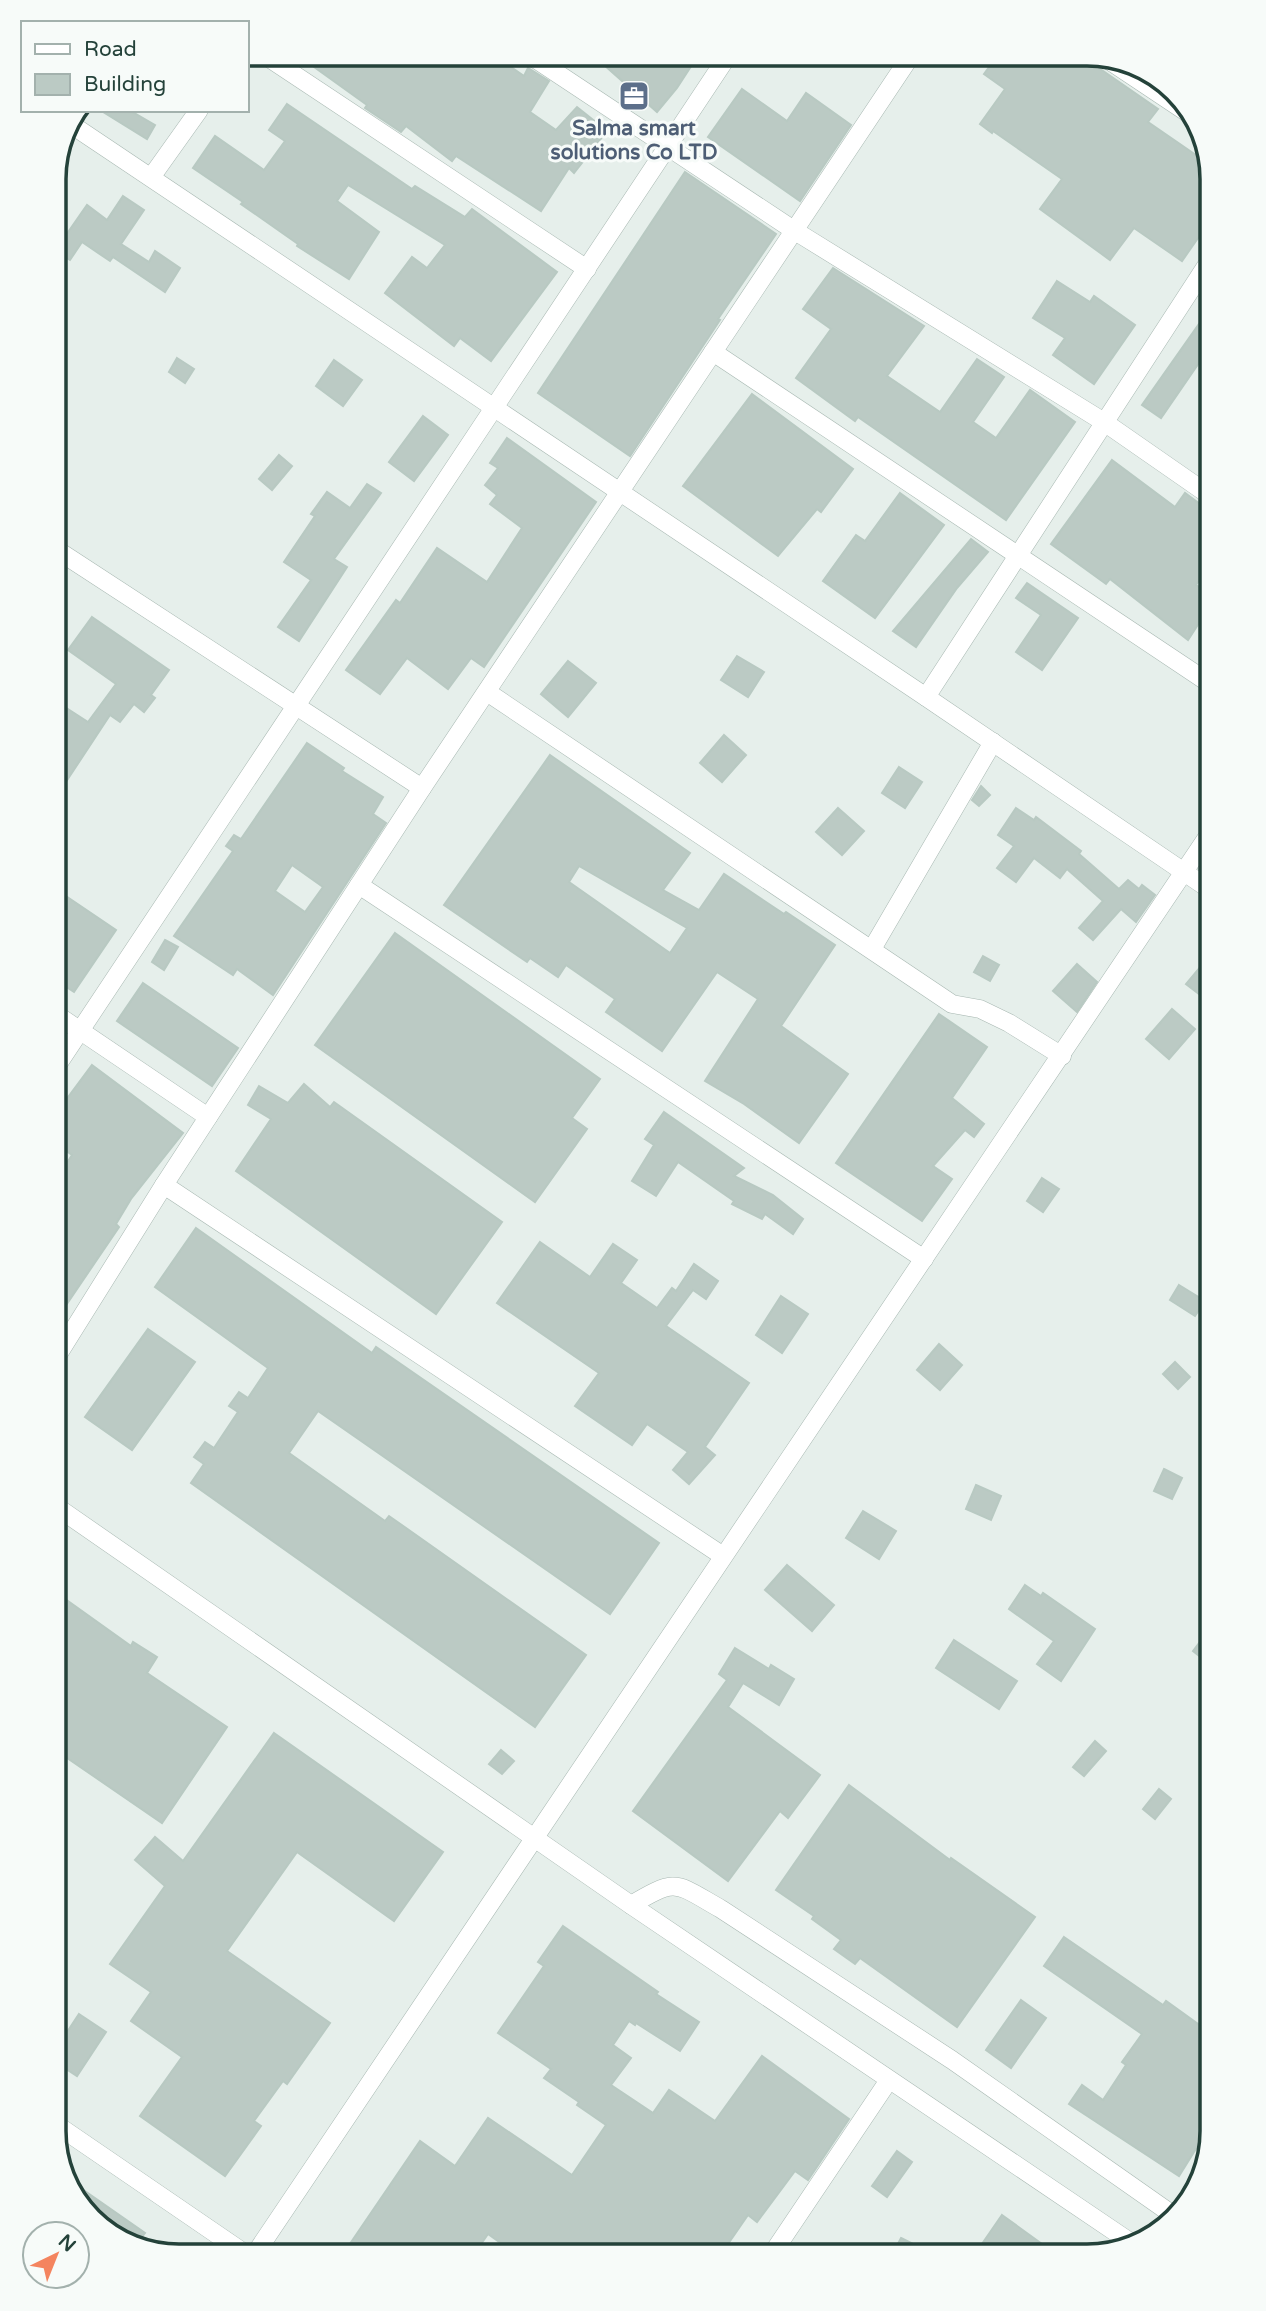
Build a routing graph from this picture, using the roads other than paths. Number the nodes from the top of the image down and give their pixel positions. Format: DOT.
graph roads {
  1 [pos="281,66"];
  2 [pos="546,66"];
  3 [pos="721,67"];
  4 [pos="904,67"];
  5 [pos="1138,80"];
  6 [pos="1159,94"];
  7 [pos="198,112"];
  8 [pos="78,129"];
  9 [pos="667,148"];
  10 [pos="152,176"];
  11 [pos="795,231"];
  12 [pos="587,269"];
  13 [pos="1200,275"];
  14 [pos="713,352"];
  15 [pos="494,409"];
  16 [pos="1104,422"];
  17 [pos="1200,489"];
  18 [pos="618,491"];
  19 [pos="1018,555"];
  20 [pos="67,556"];
  21 [pos="1200,677"];
  22 [pos="487,692"];
  23 [pos="926,697"];
  24 [pos="296,706"];
  25 [pos="993,742"];
  26 [pos="422,788"];
  27 [pos="1200,848"];
  28 [pos="1183,873"];
  29 [pos="1200,884"];
  30 [pos="359,885"];
  31 [pos="873,949"];
  32 [pos="67,1022"];
  33 [pos="80,1031"];
  34 [pos="67,1051"];
  35 [pos="1062,1056"];
  36 [pos="208,1117"];
  37 [pos="163,1185"];
  38 [pos="924,1259"];
  39 [pos="66,1341"];
  40 [pos="66,1514"];
  41 [pos="723,1556"];
  42 [pos="532,1836"];
  43 [pos="631,1905"];
  44 [pos="889,2080"];
  45 [pos="66,2131"];
  46 [pos="1167,2210"];
  47 [pos="1124,2238"];
  48 [pos="234,2244"];
  49 [pos="260,2244"];
  50 [pos="779,2244"];
  1 -- 12 [label="street"];
  2 -- 9 [label="street"];
  3 -- 9 [label="street"];
  4 -- 11 [label="street"];
  5 -- 6 [label="street"];
  7 -- 10 [label="street"];
  8 -- 10 [label="street"];
  9 -- 11 [label="street"];
  9 -- 12 [label="street"];
  10 -- 15 [label="street"];
  11 -- 14 [label="street"];
  11 -- 16 [label="street"];
  12 -- 15 [label="street"];
  13 -- 16 [label="street"];
  14 -- 18 [label="street"];
  14 -- 19 [label="street"];
  15 -- 18 [label="street"];
  15 -- 24 [label="street"];
  16 -- 17 [label="street"];
  16 -- 19 [label="street"];
  18 -- 22 [label="street"];
  18 -- 23 [label="street"];
  19 -- 21 [label="street"];
  19 -- 23 [label="street"];
  20 -- 24 [label="street"];
  22 -- 26 [label="street"];
  22 -- 31 [label="street"];
  23 -- 25 [label="street"];
  24 -- 26 [label="street"];
  24 -- 33 [label="street"];
  25 -- 28 [label="street"];
  25 -- 31 [label="street"];
  26 -- 30 [label="street"];
  27 -- 28 [label="street"];
  28 -- 29 [label="street"];
  28 -- 35 [label="street"];
  30 -- 36 [label="street"];
  30 -- 38 [label="street"];
  31 -- 35 [label="street"];
  32 -- 33 [label="street"];
  33 -- 34 [label="street"];
  33 -- 36 [label="street"];
  35 -- 38 [label="street"];
  36 -- 37 [label="street"];
  37 -- 39 [label="street"];
  37 -- 41 [label="street"];
  38 -- 41 [label="street"];
  40 -- 42 [label="street"];
  41 -- 42 [label="street"];
  42 -- 43 [label="street"];
  42 -- 49 [label="street"];
  43 -- 44 [label="street"];
  43 -- 46 [label="street"];
  44 -- 47 [label="street"];
  44 -- 50 [label="street"];
  45 -- 48 [label="street"];
}
